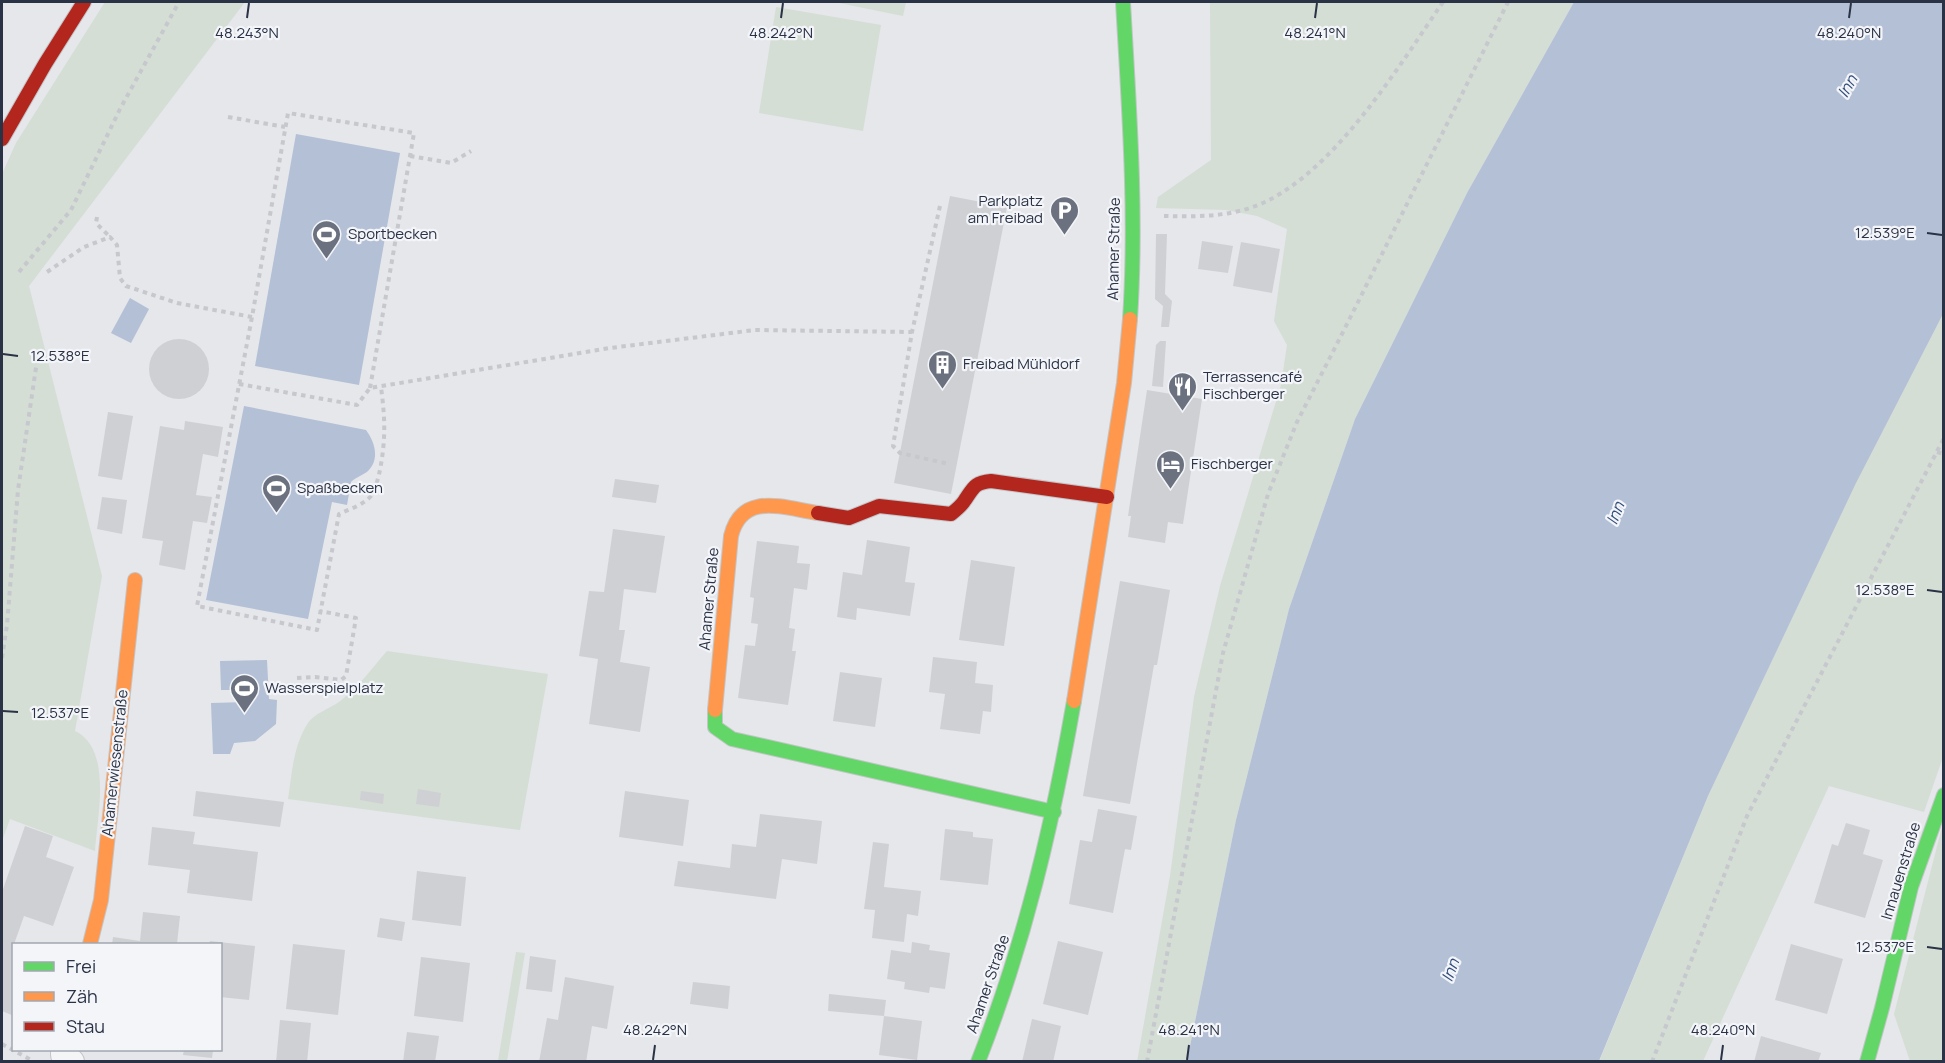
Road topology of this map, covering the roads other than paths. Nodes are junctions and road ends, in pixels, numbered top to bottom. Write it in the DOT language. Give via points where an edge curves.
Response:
graph roads {
  1 [pos="84,2"];
  2 [pos="1123,2"];
  3 [pos="2,139"];
  4 [pos="1107,496"];
  5 [pos="135,580"];
  6 [pos="1944,795"];
  7 [pos="1054,812"];
  8 [pos="90,943"];
  9 [pos="978,1062"];
  10 [pos="1866,1062"];
  1 -- 3 [label="street"];
  2 -- 4 [label="street, Ahamer Straße" via="1132,214 1128,354"];
  4 -- 7 [label="street, Ahamer Straße"];
  4 -- 7 [label="street, Ahamer Straße" via="991,481 975,486 951,514 879,506 849,518 761,505 741,513 733,523 715,727 732,740"];
  5 -- 8 [label="street, Ahamerwiesenstraße" via="101,900"];
  6 -- 10 [label="street, Innauenstraße" via="1916,872"];
  7 -- 9 [label="street, Ahamer Straße" via="1013,969"];
}
